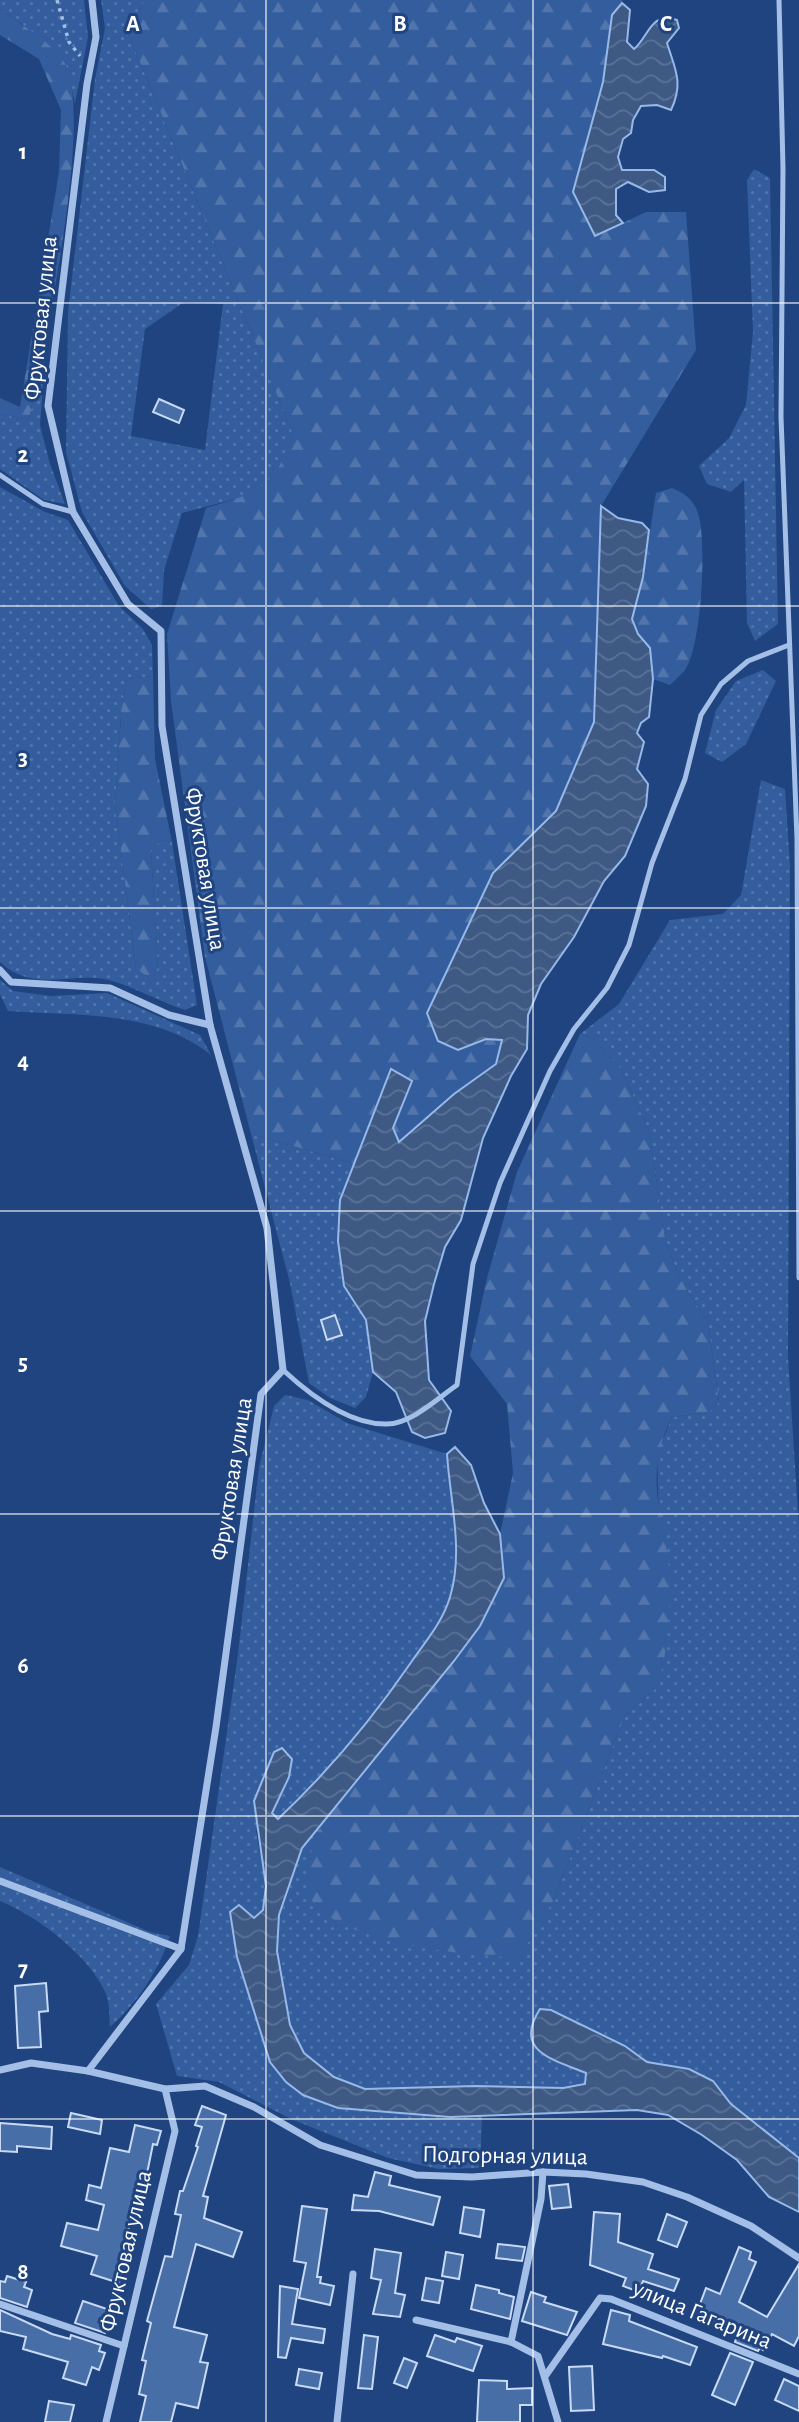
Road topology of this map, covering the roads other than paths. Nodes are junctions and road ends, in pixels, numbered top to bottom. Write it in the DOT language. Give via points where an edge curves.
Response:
graph roads {
  1 [pos="92,0"];
  2 [pos="779,0"];
  3 [pos="0,475"];
  4 [pos="74,512"];
  5 [pos="789,645"];
  6 [pos="0,970"];
  7 [pos="210,1025"];
  8 [pos="799,1278"];
  9 [pos="283,1370"];
  10 [pos="0,1881"];
  11 [pos="181,1949"];
  12 [pos="0,2070"];
  13 [pos="88,2071"];
  14 [pos="164,2090"];
  15 [pos="543,2172"];
  16 [pos="799,2258"];
  17 [pos="353,2274"];
  18 [pos="0,2304"];
  19 [pos="416,2320"];
  20 [pos="512,2342"];
  21 [pos="124,2346"];
  22 [pos="799,2374"];
  23 [pos="545,2375"];
  24 [pos="106,2422"];
  25 [pos="337,2422"];
  26 [pos="558,2422"];
  1 -- 4 [label="street, Фруктовая улица" via="96,37 48,406"];
  2 -- 5 [label="lane" via="781,416"];
  3 -- 4 [label="lane" via="43,504"];
  4 -- 7 [label="street, Фруктовая улица" via="128,604 161,631 162,726"];
  5 -- 8 [label="lane" via="797,839"];
  5 -- 9 [label="lane" via="748,661 721,684 701,715 685,779 652,863 629,945 607,988 575,1028 550,1071 500,1183 474,1264 457,1385 406,1419 387,1425 355,1418 304,1390"];
  6 -- 7 [label="street" via="11,982 110,988 169,1015"];
  7 -- 9 [label="street, Фруктовая улица" via="267,1228"];
  9 -- 11 [label="street, Фруктовая улица" via="261,1394"];
  10 -- 11 [label="street"];
  11 -- 13 [label="street, Фруктовая улица"];
  12 -- 13 [label="street, Подгорная улица" via="31,2063"];
  13 -- 14 [label="street, Подгорная улица"];
  14 -- 15 [label="street, Подгорная улица" via="205,2086 254,2107 320,2145 416,2175"];
  14 -- 21 [label="street, Фруктовая улица" via="174,2132"];
  15 -- 16 [label="street, Подгорная улица" via="643,2182 751,2227"];
  15 -- 20 [label="street"];
  17 -- 25 [label="street"];
  18 -- 21 [label="street"];
  19 -- 20 [label="street"];
  20 -- 23 [label="street" via="538,2356"];
  21 -- 24 [label="street, Фруктовая улица"];
  22 -- 23 [label="street, улица Гагарина" via="600,2298"];
  23 -- 26 [label="street"];
}
